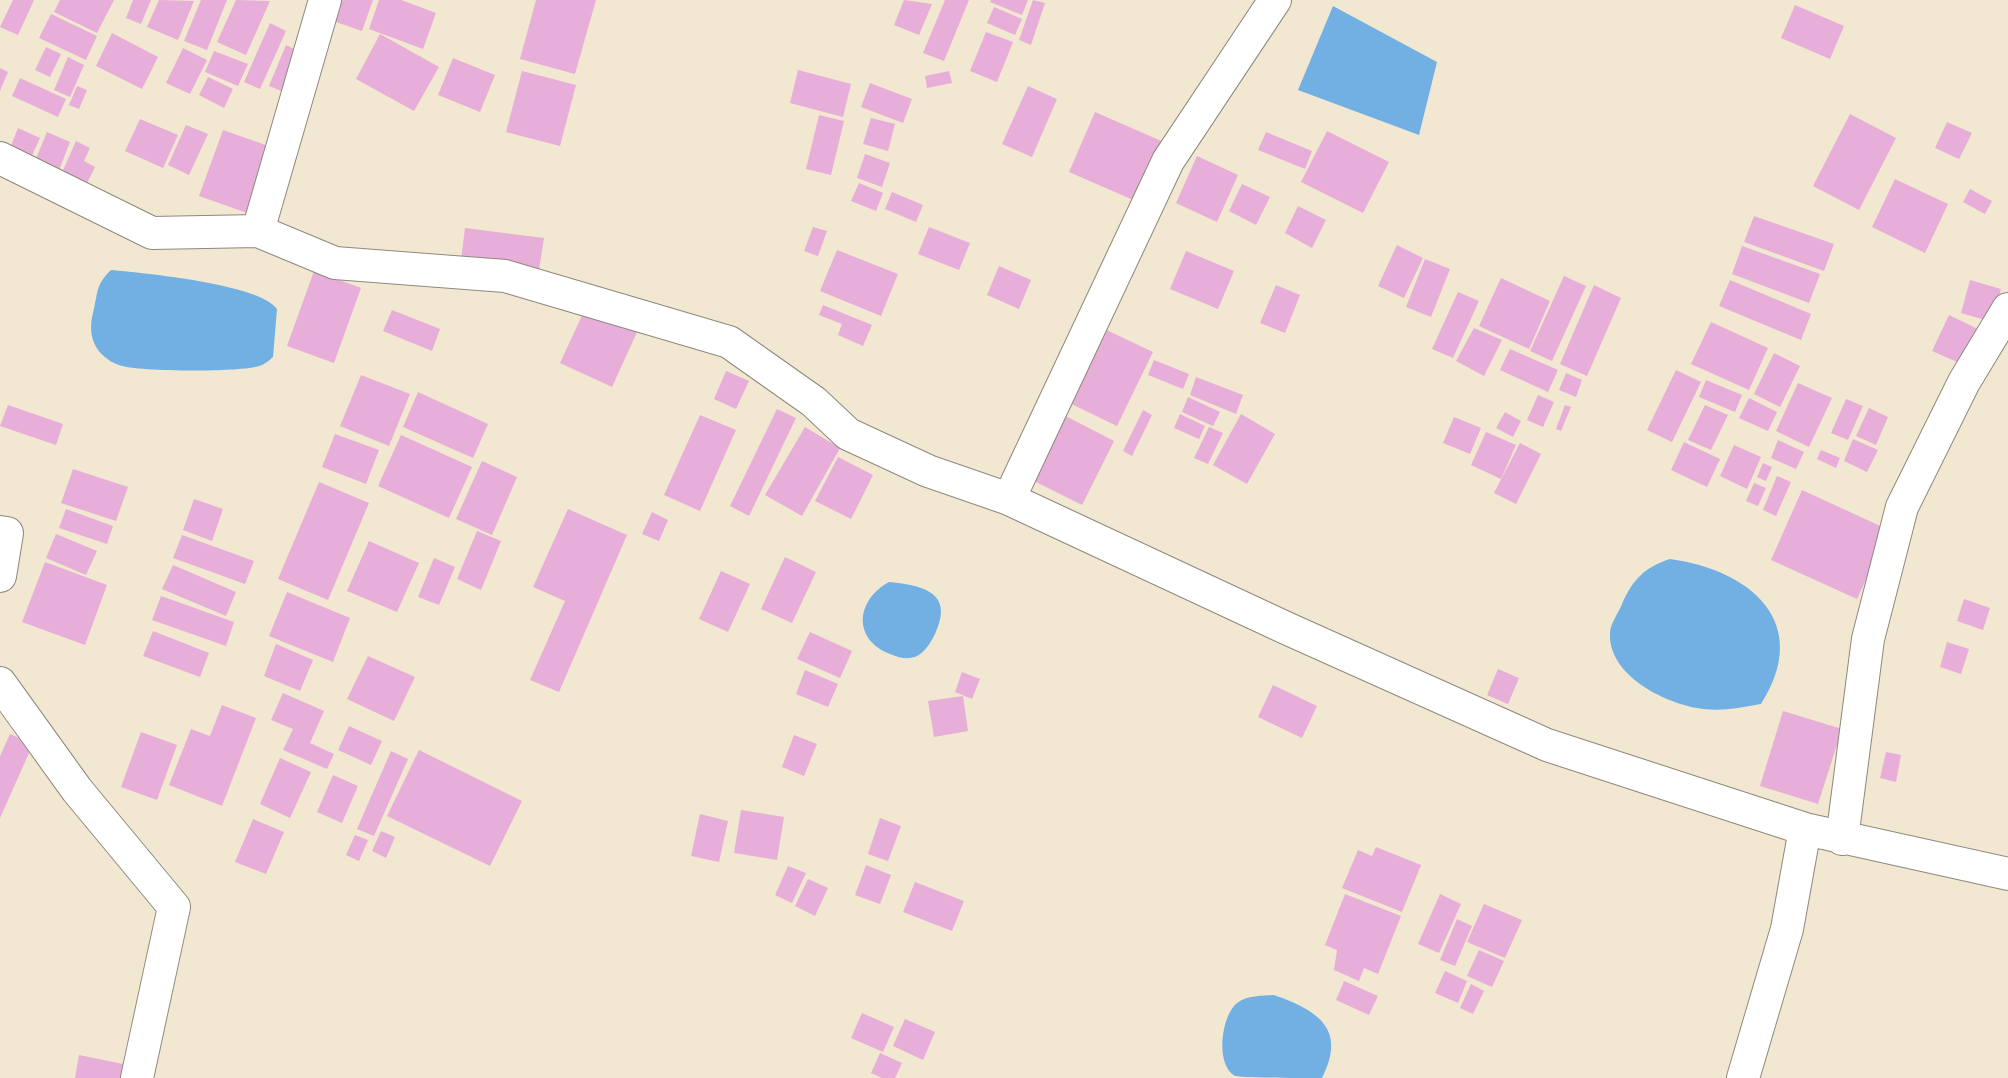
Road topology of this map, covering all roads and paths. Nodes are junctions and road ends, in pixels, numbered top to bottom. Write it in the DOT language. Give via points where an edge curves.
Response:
graph roads {
  1 [pos="325,0"];
  2 [pos="1275,0"];
  3 [pos="0,158"];
  4 [pos="258,231"];
  5 [pos="2008,309"];
  6 [pos="1009,499"];
  7 [pos="0,532"];
  8 [pos="0,576"];
  9 [pos="0,683"];
  10 [pos="1805,829"];
  11 [pos="1842,839"];
  12 [pos="2008,874"];
  13 [pos="138,1078"];
  14 [pos="1744,1078"];
  1 -- 4 [label="street"];
  2 -- 6 [label="street" via="1168,161"];
  3 -- 4 [label="street" via="152,233"];
  4 -- 6 [label="street" via="335,263 505,276 729,342 814,402 848,433 928,471"];
  5 -- 11 [label="street" via="1964,382 1902,507 1868,639"];
  6 -- 10 [label="street" via="1547,745"];
  7 -- 8 [label="street" via="7,533"];
  9 -- 13 [label="street" via="77,790 174,907"];
  10 -- 11 [label="street"];
  10 -- 14 [label="street" via="1787,929"];
  11 -- 12 [label="street"];
}
